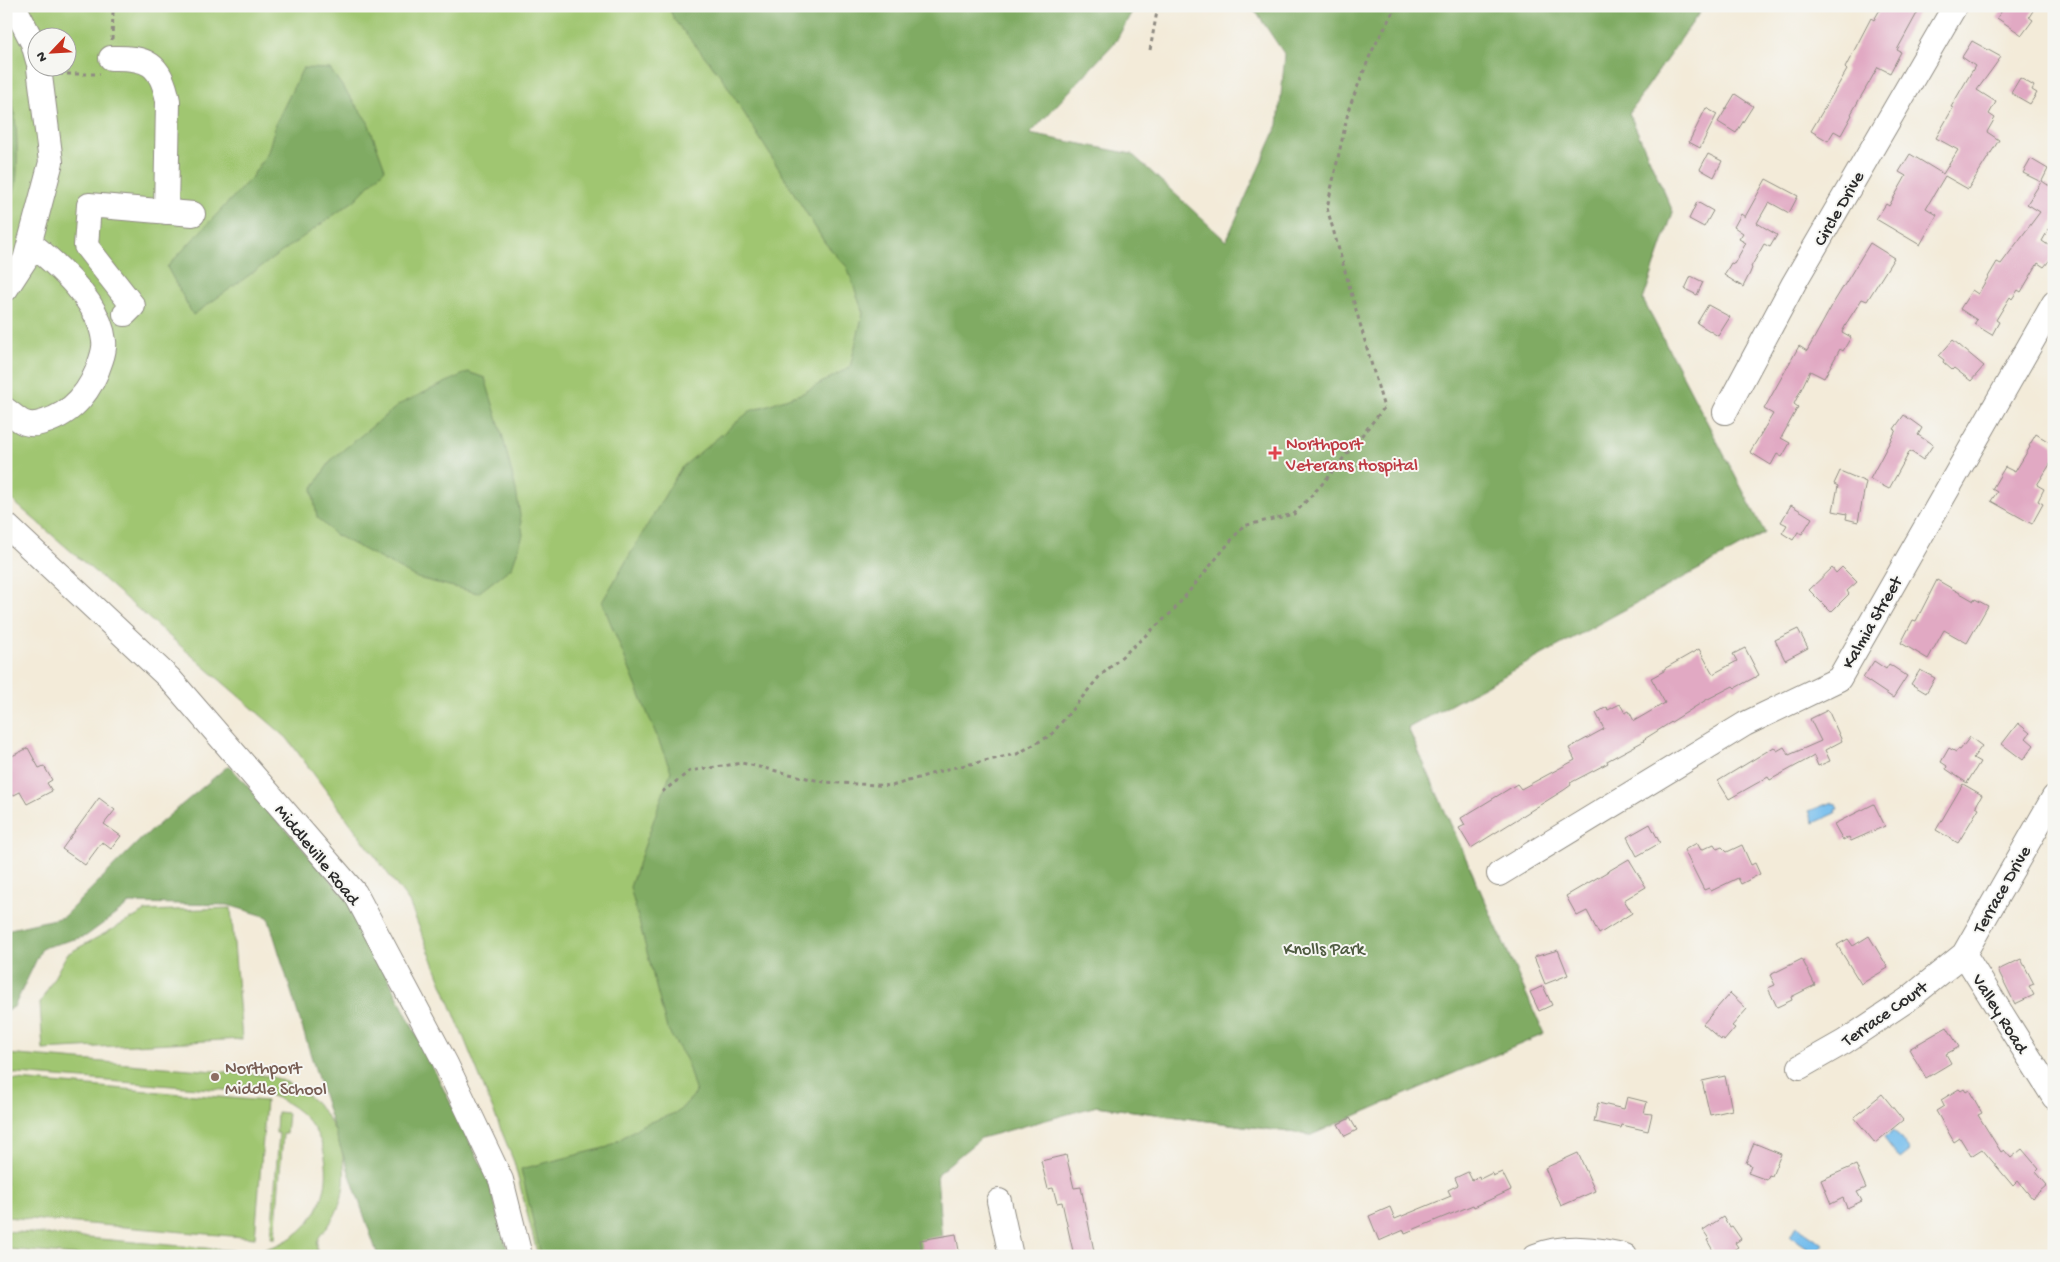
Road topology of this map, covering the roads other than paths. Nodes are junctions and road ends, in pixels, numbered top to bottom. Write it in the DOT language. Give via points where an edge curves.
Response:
graph roads {
  1 [pos="14,6"];
  2 [pos="1955,6"];
  3 [pos="28,33"];
  4 [pos="111,58"];
  5 [pos="40,78"];
  6 [pos="166,212"];
  7 [pos="193,214"];
  8 [pos="30,243"];
  9 [pos="6,289"];
  10 [pos="2054,303"];
  11 [pos="102,334"];
  12 [pos="6,410"];
  13 [pos="1725,412"];
  14 [pos="6,525"];
  15 [pos="2054,797"];
  16 [pos="1499,874"];
  17 [pos="1964,954"];
  18 [pos="1800,1067"];
  19 [pos="2054,1097"];
  20 [pos="999,1201"];
  21 [pos="520,1256"];
  22 [pos="1010,1256"];
  23 [pos="1535,1256"];
  24 [pos="1625,1256"];
  1 -- 3 [label="street"];
  2 -- 13 [label="street, Circle Drive" via="1794,283"];
  4 -- 6 [label="street" via="131,58 152,64 165,86 168,101"];
  5 -- 8 [label="street" via="51,162"];
  6 -- 7 [label="street"];
  6 -- 11 [label="street" via="89,205 86,246 133,306 125,314 127,322"];
  8 -- 9 [label="street" via="25,260"];
  8 -- 11 [label="street" via="58,265 84,298"];
  10 -- 16 [label="street, Kalmia Street" via="1839,679 1745,724"];
  11 -- 12 [label="street" via="100,363 77,403 62,414 32,424 24,423"];
  14 -- 21 [label="street, Middleville Road" via="170,679 355,893 446,1064 501,1180"];
  15 -- 17 [label="street, Terrace Drive"];
  17 -- 18 [label="street, Terrace Court" via="1907,1000"];
  17 -- 19 [label="street, Valley Road"];
  20 -- 22 [label="street"];
  23 -- 24 [label="street" via="1572,1249 1604,1250"];
}
